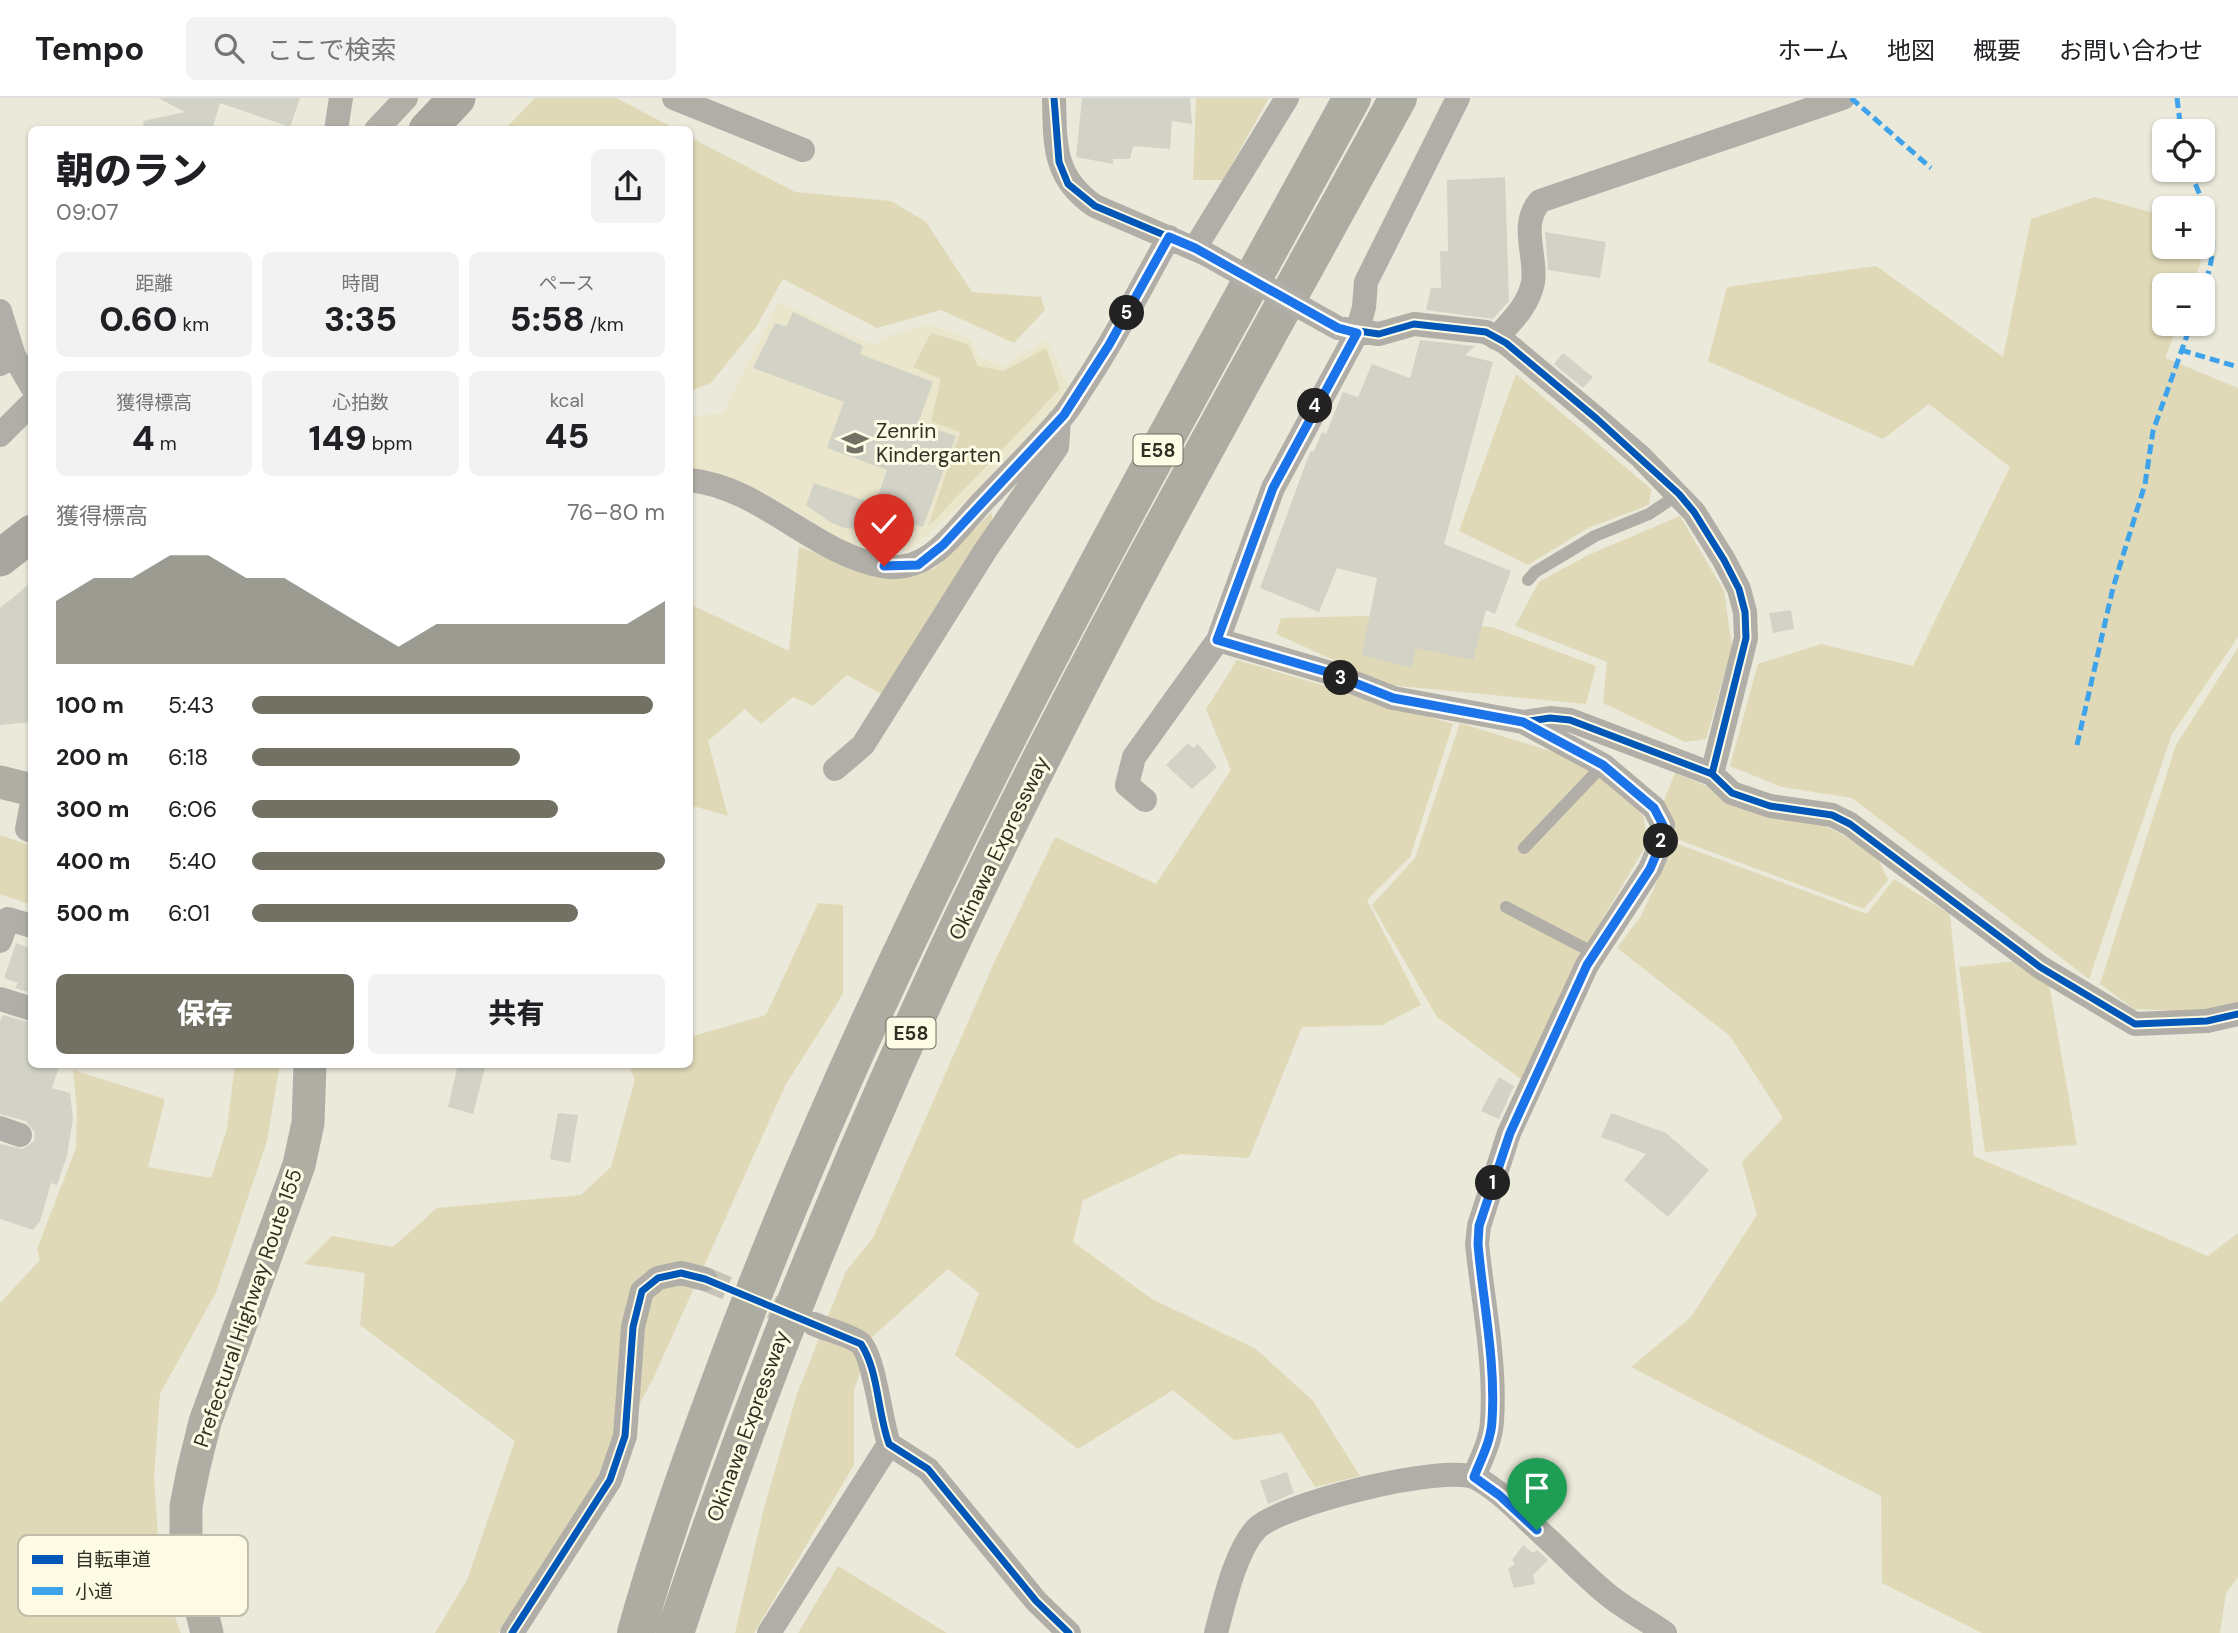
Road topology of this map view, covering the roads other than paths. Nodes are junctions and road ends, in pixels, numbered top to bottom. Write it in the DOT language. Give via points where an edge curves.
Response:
graph roads {
  1 [pos="341,98"];
  2 [pos="406,98"];
  3 [pos="457,98"];
  4 [pos="674,98"];
  5 [pos="1054,98"];
  6 [pos="1287,98"];
  7 [pos="1352,98"];
  8 [pos="1398,98"];
  9 [pos="1458,98"];
  10 [pos="1843,98"];
  11 [pos="337,126"];
  12 [pos="380,126"];
  13 [pos="431,126"];
  14 [pos="803,150"];
  15 [pos="1169,237"];
  16 [pos="1200,251"];
  17 [pos="0,311"];
  18 [pos="1348,330"];
  19 [pos="1496,338"];
  20 [pos="7,360"];
  21 [pos="28,383"];
  22 [pos="28,407"];
  23 [pos="1059,420"];
  24 [pos="0,435"];
  25 [pos="693,480"];
  26 [pos="1679,494"];
  27 [pos="28,536"];
  28 [pos="0,558"];
  29 [pos="1528,580"];
  30 [pos="1217,640"];
  31 [pos="1523,722"];
  32 [pos="1603,765"];
  33 [pos="835,769"];
  34 [pos="1713,774"];
  35 [pos="0,782"];
  36 [pos="28,789"];
  37 [pos="1145,800"];
  38 [pos="1524,848"];
  39 [pos="1506,907"];
  40 [pos="28,925"];
  41 [pos="0,941"];
  42 [pos="1594,953"];
  43 [pos="0,999"];
  44 [pos="28,1008"];
  45 [pos="2238,1014"];
  46 [pos="310,1068"];
  47 [pos="705,1279"];
  48 [pos="814,1324"];
  49 [pos="706,1419"];
  50 [pos="889,1444"];
  51 [pos="736,1459"];
  52 [pos="1474,1477"];
  53 [pos="186,1535"];
  54 [pos="203,1616"];
  55 [pos="207,1633"];
  56 [pos="512,1633"];
  57 [pos="608,1633"];
  58 [pos="636,1633"];
  59 [pos="675,1633"];
  60 [pos="702,1633"];
  61 [pos="769,1633"];
  62 [pos="1069,1633"];
  63 [pos="1216,1633"];
  64 [pos="1665,1633"];
  1 -- 11 [label="street"];
  2 -- 12 [label="street"];
  3 -- 13 [label="main road"];
  4 -- 14 [label="street"];
  5 -- 15 [label="street" via="1059,162 1069,184 1095,206"];
  6 -- 16 [label="street"];
  7 -- 49 [label="highway, Okinawa Expressway / E58" via="1114,530 970,806 778,1229"];
  8 -- 51 [label="highway, Okinawa Expressway / E58" via="1141,569 964,916 805,1274"];
  9 -- 18 [label="street" via="1366,282 1364,307"];
  10 -- 19 [label="street" via="1541,201 1535,206 1529,232 1533,282 1525,304"];
  15 -- 16 [label="street"];
  15 -- 23 [label="street" via="1109,345"];
  16 -- 18 [label="street, bridge"];
  17 -- 20 [label="street"];
  18 -- 19 [label="street" via="1379,334 1414,324 1463,328"];
  18 -- 30 [label="street" via="1273,488"];
  19 -- 26 [label="street" via="1597,419"];
  20 -- 21 [label="street"];
  22 -- 24 [label="street"];
  23 -- 25 [label="street" via="943,545 918,565 884,566 861,559 821,542 743,494"];
  23 -- 33 [label="street" via="1057,447 985,551 863,745"];
  26 -- 29 [label="lane" via="1649,514 1595,536"];
  26 -- 34 [label="street" via="1724,560 1745,612 1746,638"];
  27 -- 28 [label="main road"];
  30 -- 31 [label="street" via="1327,672 1393,698"];
  30 -- 37 [label="street" via="1134,757 1127,785"];
  31 -- 32 [label="street"];
  31 -- 34 [label="street" via="1570,720"];
  32 -- 38 [label="lane"];
  32 -- 42 [label="street" via="1654,808 1663,825 1650,869"];
  34 -- 45 [label="street" via="1732,793 1770,806 1832,815 1850,824 2040,967 2136,1024 2207,1021"];
  35 -- 36 [label="main road"];
  39 -- 42 [label="lane"];
  40 -- 41 [label="street" via="8,919"];
  42 -- 52 [label="street" via="1510,1133 1479,1226 1492,1422"];
  43 -- 44 [label="street"];
  46 -- 53 [label="main road, Prefectural Highway Route 155" via="308,1123 299,1165 205,1422 188,1494"];
  47 -- 56 [label="street" via="681,1273 658,1278 642,1291 633,1327 625,1436 610,1480"];
  48 -- 50 [label="street" via="860,1344 870,1358"];
  49 -- 57 [label="highway" via="620,1595"];
  49 -- 58 [label="highway, Okinawa Expressway / E58"];
  50 -- 61 [label="street"];
  50 -- 62 [label="street" via="928,1469"];
  51 -- 59 [label="highway, Okinawa Expressway / E58"];
  51 -- 60 [label="highway"];
  52 -- 63 [label="street" via="1406,1480 1295,1508 1270,1519 1243,1550"];
  52 -- 64 [label="street" via="1611,1598"];
  54 -- 55 [label="main road, Prefectural Highway Route 155"];
}
